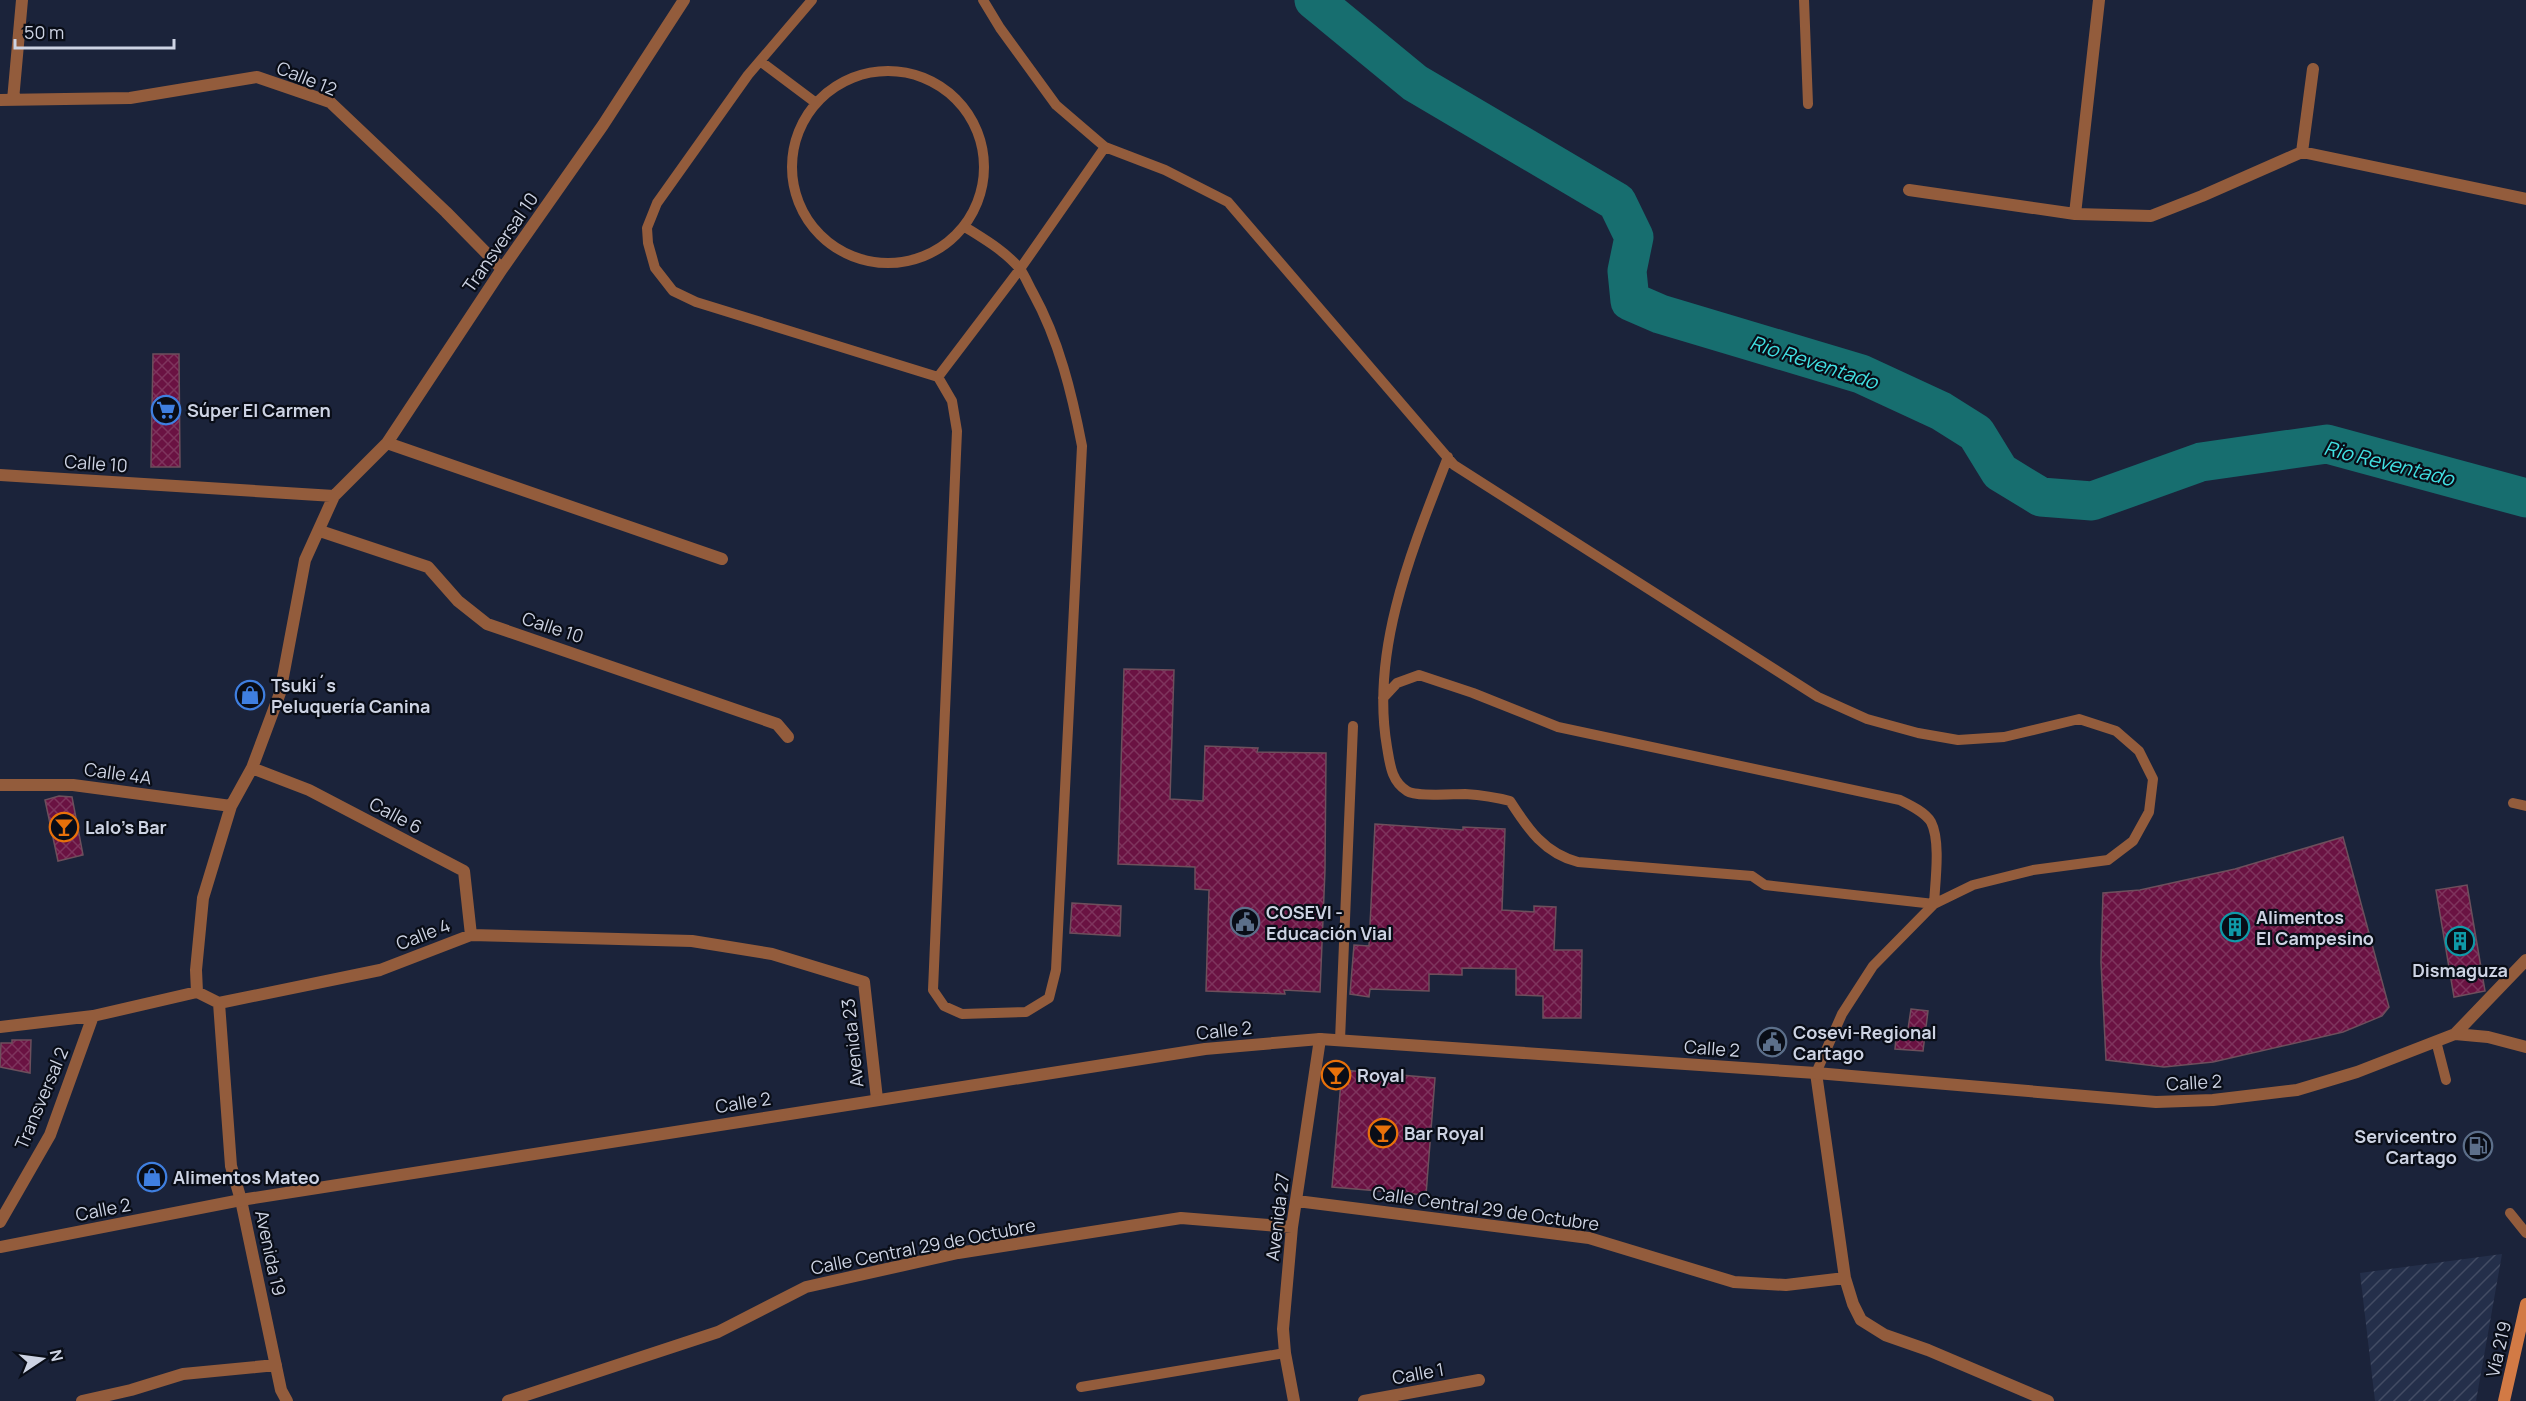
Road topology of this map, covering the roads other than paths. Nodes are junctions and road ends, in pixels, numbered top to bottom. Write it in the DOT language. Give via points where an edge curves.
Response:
graph roads {
  1 [pos="22,0"];
  2 [pos="684,0"];
  3 [pos="812,0"];
  4 [pos="983,0"];
  5 [pos="1804,0"];
  6 [pos="2099,0"];
  7 [pos="760,61"];
  8 [pos="2313,69"];
  9 [pos="6,100"];
  10 [pos="816,103"];
  11 [pos="1808,104"];
  12 [pos="1105,147"];
  13 [pos="2302,152"];
  14 [pos="1909,190"];
  15 [pos="2526,199"];
  16 [pos="2075,214"];
  17 [pos="965,227"];
  18 [pos="502,269"];
  19 [pos="1020,269"];
  20 [pos="938,377"];
  21 [pos="387,443"];
  22 [pos="1448,457"];
  23 [pos="0,475"];
  24 [pos="334,496"];
  25 [pos="320,531"];
  26 [pos="722,559"];
  27 [pos="1382,699"];
  28 [pos="1353,726"];
  29 [pos="788,737"];
  30 [pos="252,768"];
  31 [pos="0,785"];
  32 [pos="2513,803"];
  33 [pos="231,806"];
  34 [pos="2526,806"];
  35 [pos="1934,904"];
  36 [pos="471,935"];
  37 [pos="2526,960"];
  38 [pos="864,982"];
  39 [pos="197,992"];
  40 [pos="219,1004"];
  41 [pos="93,1016"];
  42 [pos="0,1027"];
  43 [pos="2455,1034"];
  44 [pos="1320,1039"];
  45 [pos="1340,1040"];
  46 [pos="2436,1041"];
  47 [pos="2526,1047"];
  48 [pos="1816,1073"];
  49 [pos="2446,1080"];
  50 [pos="877,1099"];
  51 [pos="241,1200"];
  52 [pos="1297,1201"];
  53 [pos="2510,1214"];
  54 [pos="0,1222"];
  55 [pos="1292,1227"];
  56 [pos="2526,1233"];
  57 [pos="0,1247"];
  58 [pos="1845,1278"];
  59 [pos="2526,1304"];
  60 [pos="2522,1339"];
  61 [pos="1285,1353"];
  62 [pos="276,1365"];
  63 [pos="1479,1380"];
  64 [pos="1081,1387"];
  65 [pos="82,1401"];
  66 [pos="287,1401"];
  67 [pos="508,1401"];
  68 [pos="1294,1401"];
  69 [pos="1364,1401"];
  70 [pos="2048,1401"];
  71 [pos="2504,1401"];
  1 -- 9 [label="street"];
  2 -- 18 [label="street, Transversal 10"];
  3 -- 7 [label="lane"];
  4 -- 12 [label="lane" via="1056,105"];
  5 -- 11 [label="lane"];
  6 -- 16 [label="street"];
  7 -- 10 [label="lane"];
  7 -- 20 [label="lane" via="657,203 647,228 655,268 673,291 696,302"];
  8 -- 13 [label="street"];
  9 -- 18 [label="street, Calle 12" via="130,98 257,77 267,80 330,102"];
  10 -- 17 [label="lane" via="838,83 866,72 895,69 924,76 950,92 970,114 982,141 985,172 979,201"];
  10 -- 17 [label="lane" via="799,129 792,159 794,190 806,218 827,242 854,257 884,264 914,261 942,248"];
  12 -- 19 [label="lane"];
  12 -- 22 [label="lane" via="1165,170 1228,201"];
  13 -- 15 [label="street"];
  13 -- 16 [label="street" via="2151,216"];
  14 -- 16 [label="street"];
  17 -- 19 [label="lane"];
  18 -- 21 [label="street, Transversal 10"];
  19 -- 20 [label="lane"];
  19 -- 20 [label="lane" via="1052,335 1076,412 1082,447 1056,970 1048,998 1026,1012 962,1014 944,1006 933,990 957,431 952,401"];
  21 -- 24 [label="street, Transversal 10"];
  21 -- 26 [label="street"];
  22 -- 27 [label="lane" via="1415,539 1394,610"];
  22 -- 35 [label="lane" via="1454,465 1807,690 1867,719 1958,740 2004,736 2079,719 2116,731 2139,751 2153,779 2149,812 2133,841 2108,860 2033,870 1973,885"];
  23 -- 24 [label="street, Calle 10"];
  24 -- 25 [label="street"];
  25 -- 29 [label="street, Calle 10" via="428,567 487,624 777,724"];
  25 -- 30 [label="street" via="305,560 280,693"];
  27 -- 35 [label="lane" via="1392,775 1407,791 1416,796 1468,794 1510,801 1536,839 1562,857 1578,862 1752,876 1765,885"];
  27 -- 35 [label="lane" via="1397,683 1419,675 1558,727 1900,800 1931,822 1936,854"];
  28 -- 45 [label="lane"];
  30 -- 33 [label="street"];
  30 -- 36 [label="street, Calle 6" via="309,790 464,871"];
  31 -- 33 [label="street, Calle 4A" via="73,784"];
  32 -- 34 [label="lane"];
  33 -- 39 [label="street" via="203,898"];
  35 -- 48 [label="lane" via="1873,966 1842,1014"];
  36 -- 38 [label="street, Calle 4" via="692,941 772,954"];
  36 -- 40 [label="street, Calle 4" via="380,970"];
  37 -- 43 [label="street, Calle 2"];
  38 -- 50 [label="street, Avenida 23"];
  39 -- 40 [label="street"];
  39 -- 41 [label="street"];
  40 -- 51 [label="street, Avenida 19" via="231,1166"];
  41 -- 42 [label="street"];
  41 -- 54 [label="street, Transversal 2" via="50,1135"];
  43 -- 46 [label="street, Calle 2"];
  43 -- 47 [label="street, Calle 2"];
  44 -- 45 [label="street, Calle 2"];
  44 -- 50 [label="street, Calle 2" via="1204,1049"];
  44 -- 52 [label="street, Avenida 27"];
  45 -- 48 [label="street, Calle 2"];
  46 -- 48 [label="street, Calle 2" via="2297,1090 2213,1100 2156,1102"];
  46 -- 49 [label="lane"];
  48 -- 58 [label="street"];
  50 -- 51 [label="street, Calle 2"];
  51 -- 57 [label="street, Calle 2"];
  51 -- 62 [label="street, Avenida 19"];
  52 -- 55 [label="street, Avenida 27"];
  52 -- 58 [label="street, Calle Central 29 de Octubre" via="1589,1238 1734,1282 1786,1285"];
  53 -- 56 [label="lane"];
  55 -- 61 [label="street, Avenida 27"];
  55 -- 67 [label="street, Calle Central 29 de Octubre" via="1181,1218 958,1253 806,1287 718,1332"];
  58 -- 70 [label="street" via="1861,1320 1885,1335"];
  59 -- 60 [label="main road, Vía 219"];
  60 -- 71 [label="main road, Vía 219"];
  61 -- 64 [label="lane"];
  61 -- 68 [label="street, Avenida 27"];
  62 -- 65 [label="street" via="183,1374"];
  62 -- 66 [label="street, Avenida 19"];
  63 -- 69 [label="street, Calle 1"];
}
